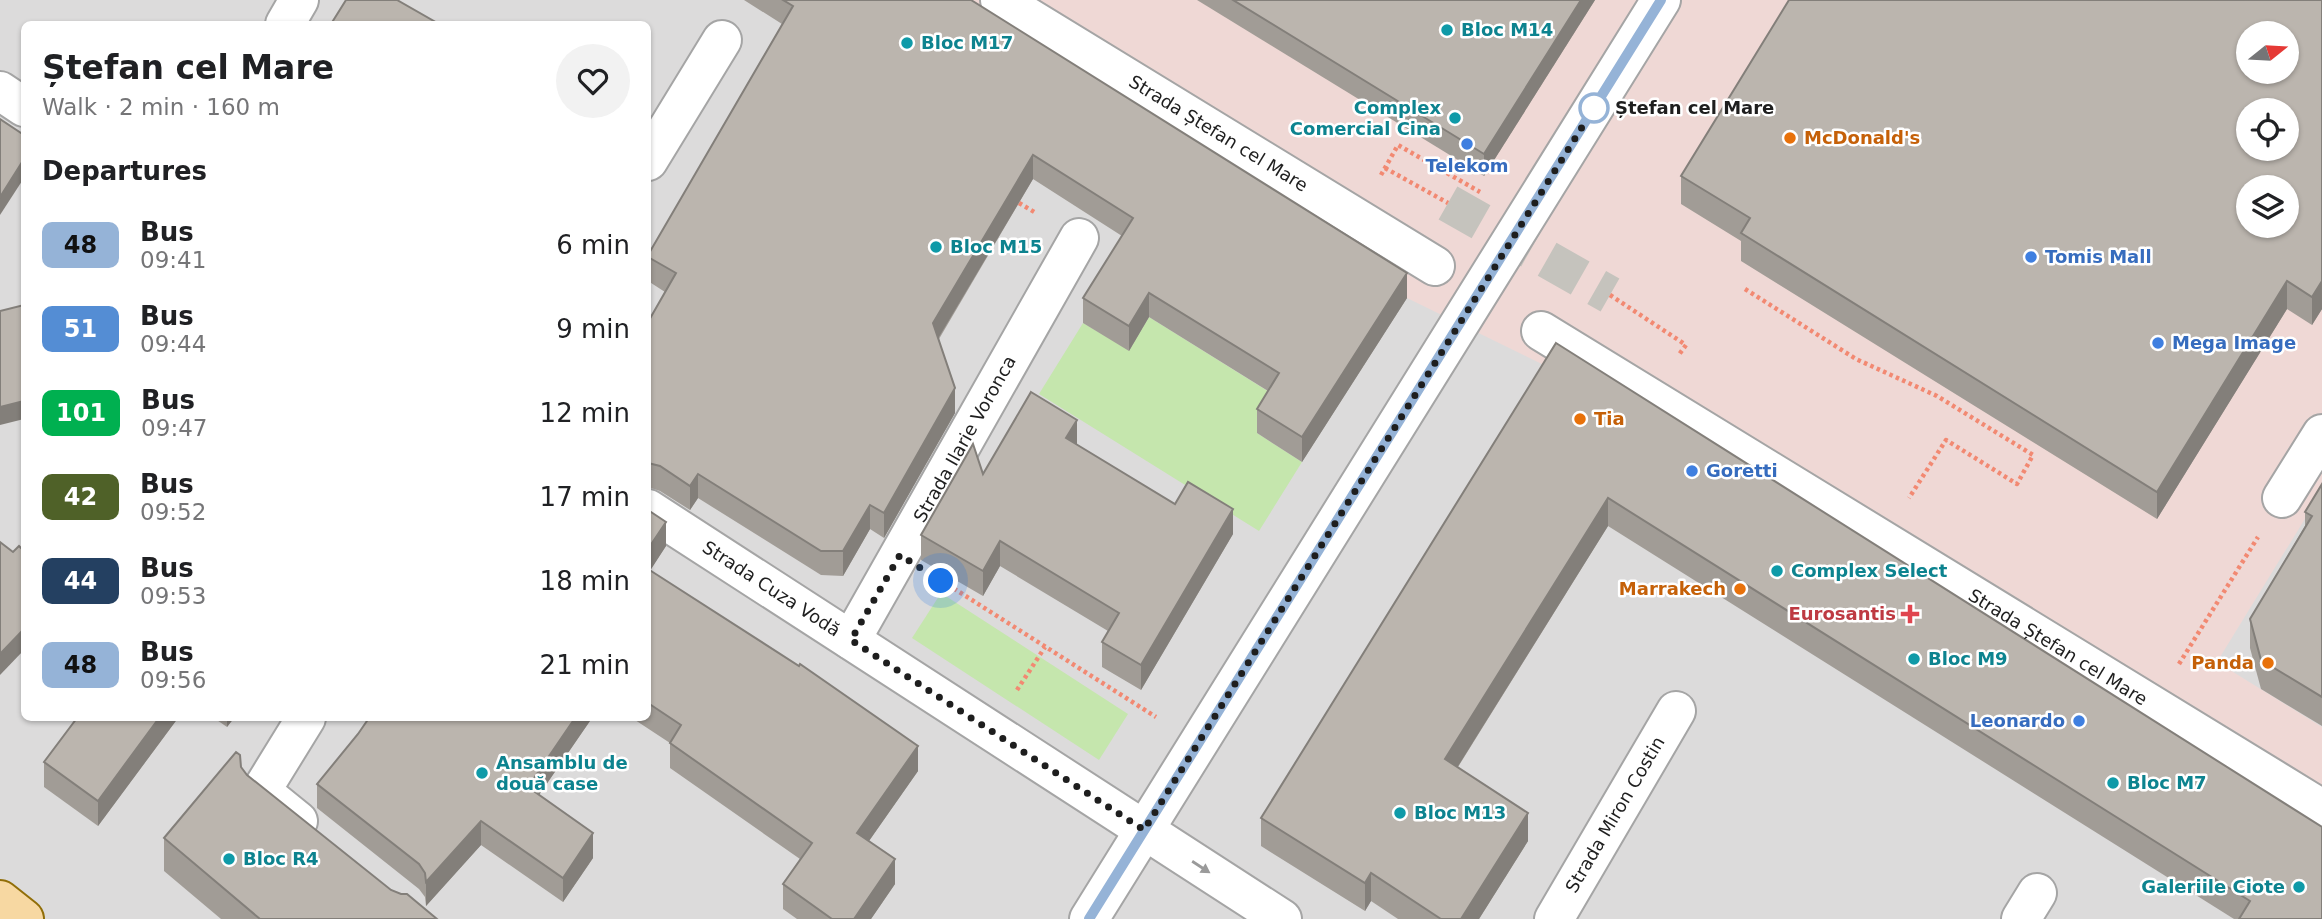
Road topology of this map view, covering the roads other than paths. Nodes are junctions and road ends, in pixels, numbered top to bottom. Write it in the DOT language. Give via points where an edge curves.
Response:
graph roads {
  1 [pos="299,0"];
  2 [pos="1000,0"];
  3 [pos="1661,0"];
  4 [pos="287,21"];
  5 [pos="722,40"];
  6 [pos="0,91"];
  7 [pos="21,105"];
  8 [pos="651,156"];
  9 [pos="1079,239"];
  10 [pos="1435,266"];
  11 [pos="1541,331"];
  12 [pos="2322,434"];
  13 [pos="2283,498"];
  14 [pos="651,511"];
  15 [pos="851,640"];
  16 [pos="1676,711"];
  17 [pos="304,721"];
  18 [pos="2322,809"];
  19 [pos="1144,830"];
  20 [pos="323,840"];
  21 [pos="0,900"];
  22 [pos="24,919"];
  23 [pos="1089,919"];
  24 [pos="1282,919"];
  25 [pos="1554,919"];
  1 -- 4 [label="street"];
  2 -- 10 [label="street, Strada Ștefan cel Mare"];
  3 -- 19 [label="street"];
  5 -- 8 [label="street"];
  6 -- 7 [label="street"];
  9 -- 15 [label="street, Strada Ilarie Voronca"];
  11 -- 18 [label="street, Strada Ștefan cel Mare"];
  12 -- 13 [label="street"];
  14 -- 15 [label="street, Strada Cuza Vodă"];
  15 -- 19 [label="street, Strada Cuza Vodă"];
  16 -- 25 [label="street, Strada Miron Costin"];
  17 -- 20 [label="street" via="261,791"];
  19 -- 23 [label="street"];
  19 -- 24 [label="street, Strada Cuza Vodă, one-way"];
  21 -- 22 [label="main road"];
}
